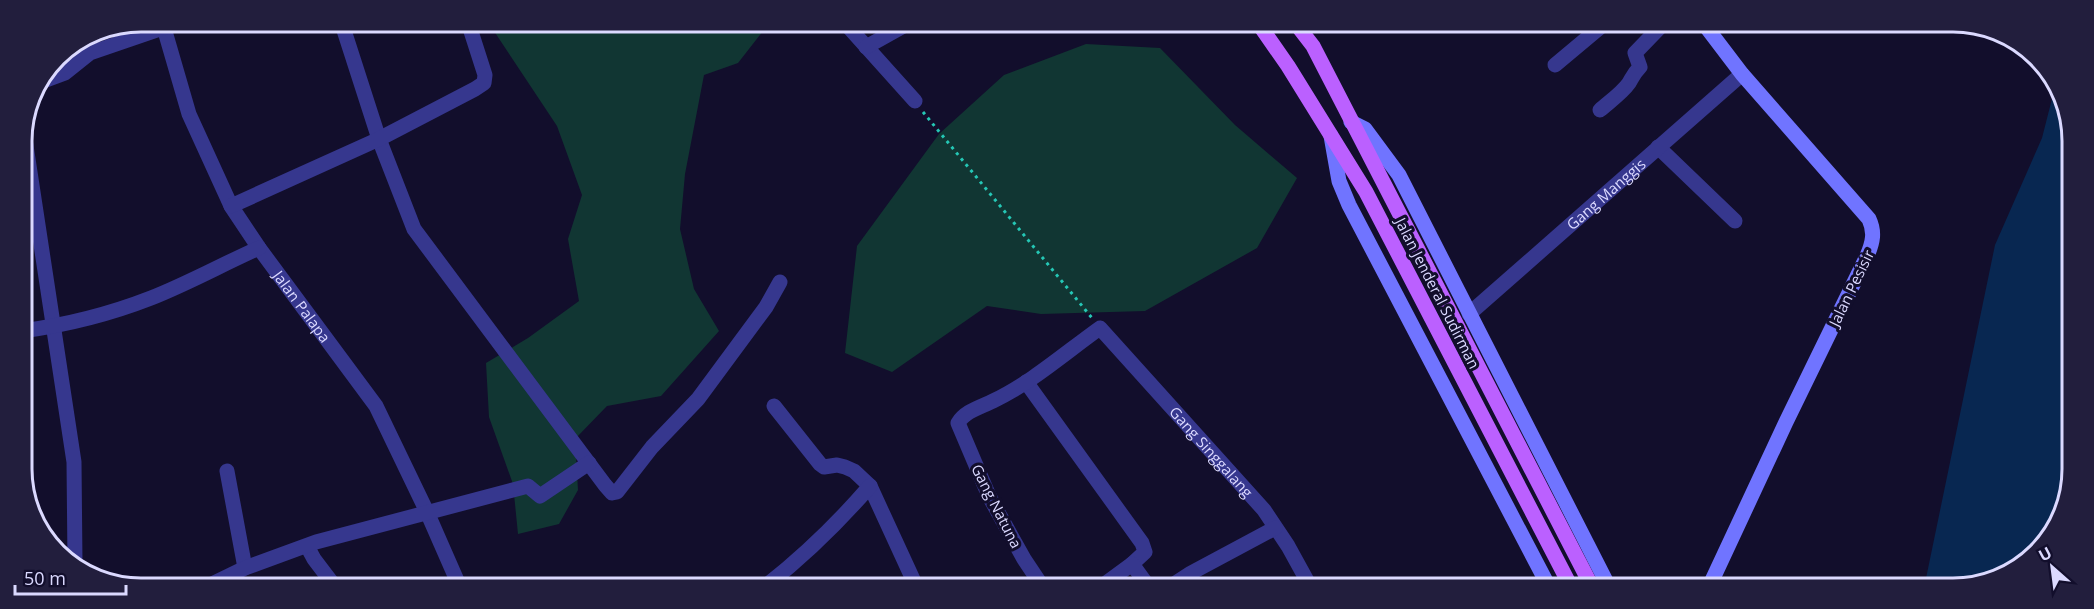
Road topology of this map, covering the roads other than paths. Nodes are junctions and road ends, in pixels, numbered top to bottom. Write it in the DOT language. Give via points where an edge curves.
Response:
graph roads {
  1 [pos="145,32"];
  2 [pos="165,32"];
  3 [pos="345,32"];
  4 [pos="471,32"];
  5 [pos="853,32"];
  6 [pos="893,32"];
  7 [pos="1264,32"];
  8 [pos="1302,32"];
  9 [pos="1594,32"];
  10 [pos="1655,32"];
  11 [pos="1710,32"];
  12 [pos="866,47"];
  13 [pos="1555,65"];
  14 [pos="1742,74"];
  15 [pos="51,78"];
  16 [pos="915,101"];
  17 [pos="1600,110"];
  18 [pos="1351,122"];
  19 [pos="1331,136"];
  20 [pos="379,139"];
  21 [pos="1658,147"];
  22 [pos="32,188"];
  23 [pos="231,206"];
  24 [pos="1735,221"];
  25 [pos="259,248"];
  26 [pos="780,282"];
  27 [pos="1469,314"];
  28 [pos="52,327"];
  29 [pos="32,330"];
  30 [pos="1026,382"];
  31 [pos="774,406"];
  32 [pos="589,463"];
  33 [pos="227,471"];
  34 [pos="870,486"];
  35 [pos="427,512"];
  36 [pos="1275,528"];
  37 [pos="307,546"];
  38 [pos="75,555"];
  39 [pos="1132,564"];
  40 [pos="245,568"];
  41 [pos="1191,573"];
  42 [pos="1114,577"];
  43 [pos="1142,577"];
  44 [pos="1184,577"];
  45 [pos="1194,577"];
  46 [pos="1305,577"];
  47 [pos="1544,577"];
  48 [pos="1566,577"];
  49 [pos="1587,577"];
  50 [pos="1604,577"];
  51 [pos="1714,577"];
  52 [pos="224,578"];
  53 [pos="328,578"];
  54 [pos="456,578"];
  55 [pos="777,578"];
  56 [pos="912,578"];
  57 [pos="1036,578"];
  1 -- 15 [label="street" via="90,53 65,73"];
  2 -- 23 [label="street, Jalan Palapa" via="189,114"];
  3 -- 20 [label="street"];
  4 -- 20 [label="street" via="484,83"];
  5 -- 12 [label="street"];
  6 -- 12 [label="street"];
  7 -- 19 [label="main road, Jalan Jenderal Sudirman"];
  8 -- 18 [label="main road, Jalan Jenderal Sudirman"];
  9 -- 13 [label="street"];
  10 -- 17 [label="street" via="1635,53 1640,68"];
  11 -- 14 [label="street, Jalan Pesisir"];
  12 -- 16 [label="street"];
  14 -- 21 [label="street, Gang Manggis"];
  14 -- 51 [label="street, Jalan Pesisir" via="1873,228 1872,243"];
  18 -- 27 [label="street" via="1365,129 1399,175"];
  18 -- 49 [label="main road, Jalan Jenderal Sudirman"];
  19 -- 47 [label="street" via="1339,181 1349,205"];
  19 -- 48 [label="main road, Jalan Jenderal Sudirman" via="1366,192"];
  20 -- 23 [label="street"];
  20 -- 32 [label="street" via="414,229"];
  21 -- 24 [label="street"];
  21 -- 27 [label="street, Gang Manggis"];
  22 -- 28 [label="street"];
  23 -- 25 [label="street, Jalan Palapa"];
  25 -- 28 [label="street" via="152,298"];
  25 -- 35 [label="street, Jalan Palapa" via="376,406"];
  26 -- 32 [label="street" via="698,399 616,492 604,486"];
  27 -- 50 [label="street"];
  28 -- 29 [label="street"];
  28 -- 38 [label="street" via="74,462"];
  30 -- 36 [label="street, Gang Singgalang" via="1100,328 1238,480"];
  30 -- 39 [label="street" via="1142,543 1145,552"];
  30 -- 57 [label="street, Gang Natuna" via="974,409 958,423 989,496"];
  31 -- 34 [label="street" via="822,466 845,467"];
  32 -- 35 [label="street" via="540,496 526,486"];
  33 -- 40 [label="street"];
  34 -- 55 [label="street" via="841,520"];
  34 -- 56 [label="street"];
  35 -- 37 [label="street"];
  35 -- 54 [label="street, Jalan Palapa"];
  36 -- 41 [label="street"];
  36 -- 46 [label="street, Gang Singgalang"];
  37 -- 40 [label="street"];
  37 -- 53 [label="street"];
  39 -- 42 [label="street"];
  39 -- 43 [label="street"];
  40 -- 52 [label="street"];
  41 -- 44 [label="street"];
  41 -- 45 [label="street"];
}
